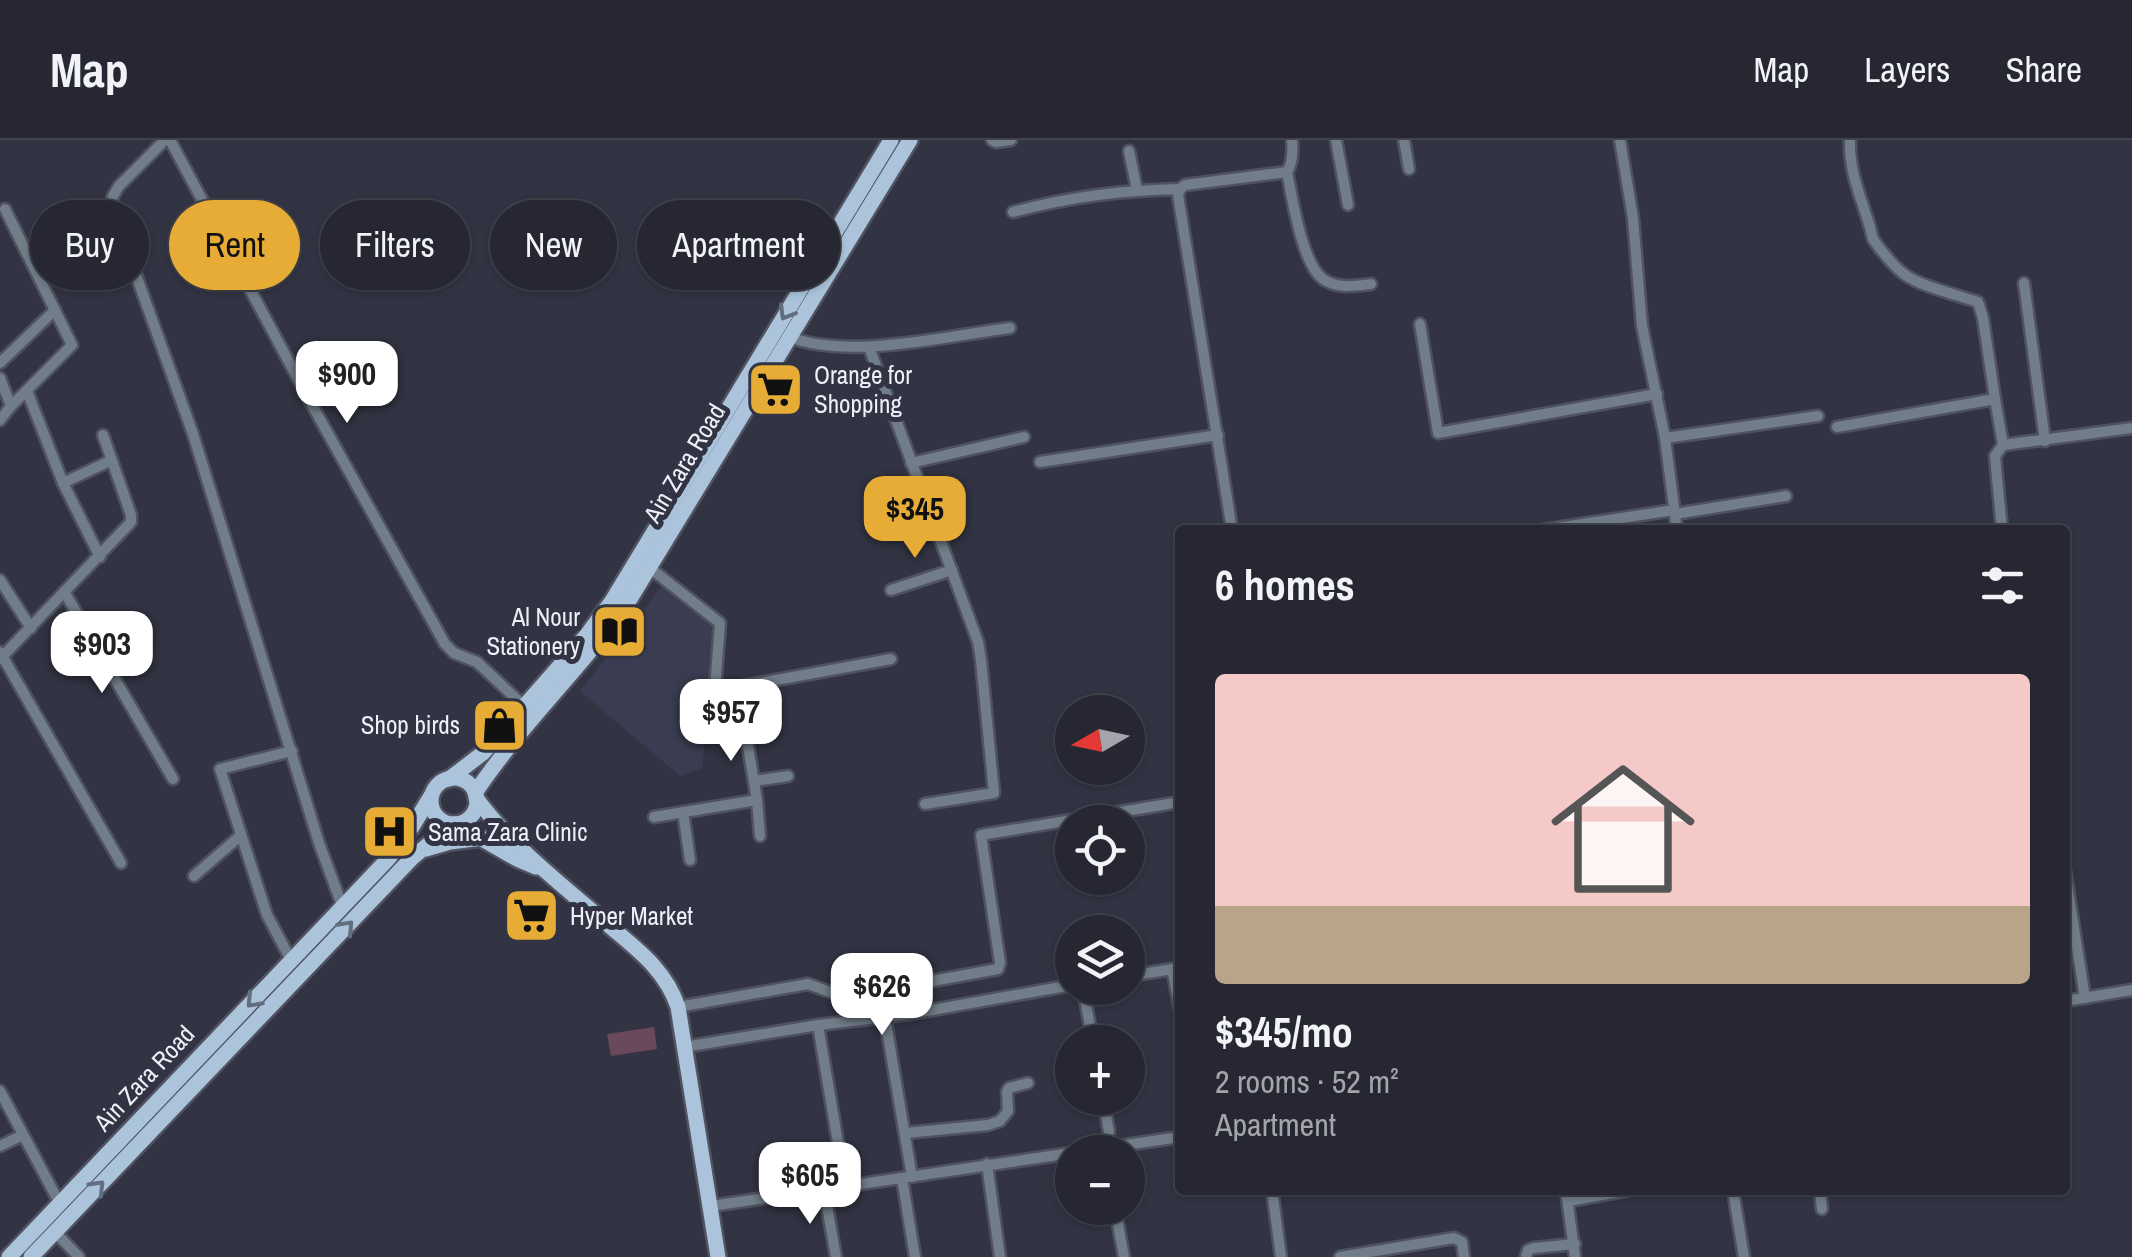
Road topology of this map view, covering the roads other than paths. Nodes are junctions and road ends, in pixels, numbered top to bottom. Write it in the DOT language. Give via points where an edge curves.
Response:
graph roads {
  1 [pos="167,140"];
  2 [pos="891,140"];
  3 [pos="910,140"];
  4 [pos="992,140"];
  5 [pos="1011,140"];
  6 [pos="1292,140"];
  7 [pos="1336,140"];
  8 [pos="1404,140"];
  9 [pos="1620,140"];
  10 [pos="1850,140"];
  11 [pos="1130,152"];
  12 [pos="1409,168"];
  13 [pos="1286,172"];
  14 [pos="1180,189"];
  15 [pos="1138,190"];
  16 [pos="1348,205"];
  17 [pos="5,208"];
  18 [pos="1012,212"];
  19 [pos="2024,283"];
  20 [pos="1371,284"];
  21 [pos="55,310"];
  22 [pos="1420,324"];
  23 [pos="1010,328"];
  24 [pos="789,337"];
  25 [pos="869,347"];
  26 [pos="0,363"];
  27 [pos="0,378"];
  28 [pos="27,390"];
  29 [pos="1656,394"];
  30 [pos="1996,399"];
  31 [pos="11,406"];
  32 [pos="1818,416"];
  33 [pos="0,420"];
  34 [pos="1837,427"];
  35 [pos="2132,428"];
  36 [pos="103,434"];
  37 [pos="1218,435"];
  38 [pos="1024,437"];
  39 [pos="1665,438"];
  40 [pos="2045,441"];
  41 [pos="2004,445"];
  42 [pos="112,460"];
  43 [pos="1040,462"];
  44 [pos="911,463"];
  45 [pos="63,483"];
  46 [pos="1786,496"];
  47 [pos="1675,512"];
  48 [pos="1231,525"];
  49 [pos="1580,525"];
  50 [pos="1676,525"];
  51 [pos="2002,525"];
  52 [pos="100,556"];
  53 [pos="650,568"];
  54 [pos="952,570"];
  55 [pos="0,580"];
  56 [pos="891,590"];
  57 [pos="65,593"];
  58 [pos="31,628"];
  59 [pos="1,655"];
  60 [pos="891,659"];
  61 [pos="738,687"];
  62 [pos="526,706"];
  63 [pos="292,751"];
  64 [pos="475,761"];
  65 [pos="490,773"];
  66 [pos="788,776"];
  67 [pos="172,779"];
  68 [pos="449,779"];
  69 [pos="754,781"];
  70 [pos="476,795"];
  71 [pos="432,796"];
  72 [pos="757,800"];
  73 [pos="1175,803"];
  74 [pos="925,804"];
  75 [pos="683,812"];
  76 [pos="654,817"];
  77 [pos="454,824"];
  78 [pos="412,827"];
  79 [pos="240,836"];
  80 [pos="760,836"];
  81 [pos="483,838"];
  82 [pos="432,839"];
  83 [pos="418,852"];
  84 [pos="690,860"];
  85 [pos="121,863"];
  86 [pos="545,870"];
  87 [pos="194,876"];
  88 [pos="2070,903"];
  89 [pos="343,908"];
  90 [pos="292,960"];
  91 [pos="1175,968"];
  92 [pos="1145,973"];
  93 [pos="1055,988"];
  94 [pos="2132,990"];
  95 [pos="2085,998"];
  96 [pos="2070,1000"];
  97 [pos="678,1008"];
  98 [pos="885,1018"];
  99 [pos="818,1025"];
  100 [pos="684,1046"];
  101 [pos="1028,1084"];
  102 [pos="2,1098"];
  103 [pos="1106,1115"];
  104 [pos="1109,1132"];
  105 [pos="906,1133"];
  106 [pos="23,1135"];
  107 [pos="1175,1138"];
  108 [pos="1145,1143"];
  109 [pos="0,1146"];
  110 [pos="839,1148"];
  111 [pos="1055,1156"];
  112 [pos="988,1164"];
  113 [pos="907,1178"];
  114 [pos="824,1190"];
  115 [pos="1273,1195"];
  116 [pos="1567,1195"];
  117 [pos="1734,1195"];
  118 [pos="1821,1195"];
  119 [pos="60,1204"];
  120 [pos="710,1206"];
  121 [pos="1822,1209"];
  122 [pos="1118,1225"];
  123 [pos="55,1232"];
  124 [pos="1574,1244"];
  125 [pos="1372,1254"];
  126 [pos="8,1257"];
  127 [pos="30,1257"];
  128 [pos="78,1257"];
  129 [pos="718,1257"];
  130 [pos="836,1257"];
  131 [pos="915,1257"];
  132 [pos="1000,1257"];
  133 [pos="1124,1257"];
  134 [pos="1281,1257"];
  135 [pos="1340,1257"];
  136 [pos="1464,1257"];
  137 [pos="1526,1257"];
  138 [pos="1574,1257"];
  139 [pos="1744,1257"];
  1 -- 62 [label="street" via="450,650 477,662"];
  1 -- 63 [label="street" via="111,200"];
  2 -- 62 [label="main road, Ain Zara Road, one-way" via="625,582"];
  3 -- 24 [label="main road, Ain Zara Road"];
  4 -- 5 [label="street"];
  6 -- 13 [label="street"];
  7 -- 16 [label="street"];
  8 -- 12 [label="street"];
  9 -- 29 [label="street"];
  10 -- 30 [label="street" via="1857,191 1871,236 1885,254 1904,275 1978,302"];
  11 -- 15 [label="street"];
  13 -- 14 [label="street"];
  13 -- 20 [label="street" via="1319,276 1339,285"];
  14 -- 15 [label="street"];
  14 -- 37 [label="street"];
  15 -- 18 [label="street"];
  17 -- 21 [label="street"];
  19 -- 40 [label="street"];
  21 -- 26 [label="street"];
  21 -- 28 [label="street" via="72,345"];
  22 -- 29 [label="street" via="1438,433"];
  23 -- 25 [label="street"];
  24 -- 25 [label="street"];
  24 -- 53 [label="main road, Ain Zara Road"];
  25 -- 44 [label="street"];
  27 -- 31 [label="street"];
  28 -- 31 [label="street"];
  28 -- 45 [label="street"];
  29 -- 39 [label="street"];
  30 -- 34 [label="street"];
  30 -- 41 [label="street"];
  31 -- 33 [label="street"];
  32 -- 39 [label="street"];
  35 -- 40 [label="street"];
  36 -- 42 [label="street"];
  37 -- 43 [label="street"];
  37 -- 48 [label="street"];
  38 -- 44 [label="street"];
  39 -- 47 [label="street"];
  40 -- 41 [label="street"];
  41 -- 51 [label="street" via="1996,456"];
  42 -- 45 [label="street"];
  42 -- 52 [label="street" via="132,519"];
  44 -- 54 [label="street"];
  45 -- 52 [label="street"];
  46 -- 47 [label="street"];
  47 -- 49 [label="street"];
  47 -- 50 [label="street"];
  52 -- 57 [label="street"];
  53 -- 61 [label="street" via="720,623 714,686"];
  53 -- 65 [label="main road, Ain Zara Road" via="596,646"];
  54 -- 56 [label="street"];
  54 -- 74 [label="street" via="978,642 994,791"];
  55 -- 58 [label="street"];
  57 -- 58 [label="street"];
  57 -- 67 [label="street"];
  58 -- 59 [label="street"];
  59 -- 85 [label="street"];
  60 -- 61 [label="street"];
  61 -- 69 [label="street"];
  62 -- 64 [label="main road, Ain Zara Road"];
  63 -- 79 [label="street" via="220,769"];
  63 -- 89 [label="street"];
  64 -- 65 [label="main road" via="477,770"];
  64 -- 68 [label="main road, Ain Zara Road"];
  65 -- 70 [label="main road, Ain Zara Road"];
  66 -- 69 [label="street"];
  68 -- 70 [label="main road" via="465,781"];
  68 -- 71 [label="main road"];
  69 -- 72 [label="street"];
  70 -- 77 [label="main road" via="473,813"];
  70 -- 86 [label="main road"];
  71 -- 77 [label="main road" via="436,815"];
  71 -- 78 [label="main road, Ain Zara Road"];
  72 -- 75 [label="street"];
  72 -- 80 [label="street"];
  73 -- 97 [label="street" via="983,833 998,968 844,997 808,984"];
  75 -- 76 [label="street"];
  75 -- 84 [label="street"];
  77 -- 81 [label="main road"];
  77 -- 82 [label="main road, Ain Zara Road"];
  78 -- 82 [label="main road" via="424,828"];
  78 -- 89 [label="main road, Ain Zara Road"];
  79 -- 87 [label="street"];
  79 -- 90 [label="street" via="267,915"];
  81 -- 83 [label="main road"];
  81 -- 86 [label="main road"];
  82 -- 83 [label="main road, Ain Zara Road"];
  123 -- 83 [label="main road, Ain Zara Road, one-way"];
  86 -- 97 [label="main road" via="650,961"];
  88 -- 95 [label="street"];
  89 -- 90 [label="main road, Ain Zara Road"];
  90 -- 119 [label="main road, Ain Zara Road, one-way"];
  91 -- 92 [label="street"];
  93 -- 98 [label="street"];
  94 -- 95 [label="street"];
  95 -- 96 [label="street"];
  97 -- 100 [label="main road"];
  98 -- 99 [label="street"];
  98 -- 105 [label="street"];
  99 -- 100 [label="street"];
  99 -- 110 [label="street"];
  100 -- 120 [label="main road"];
  101 -- 105 [label="street" via="1010,1088 1008,1112 1000,1121"];
  102 -- 106 [label="street"];
  103 -- 104 [label="street"];
  105 -- 113 [label="street"];
  106 -- 109 [label="street"];
  106 -- 119 [label="street"];
  107 -- 108 [label="street"];
  111 -- 112 [label="street"];
  112 -- 113 [label="street"];
  112 -- 132 [label="street"];
  113 -- 114 [label="street"];
  113 -- 131 [label="street"];
  114 -- 120 [label="street"];
  114 -- 130 [label="street"];
  115 -- 134 [label="street"];
  116 -- 124 [label="street"];
  117 -- 139 [label="street"];
  118 -- 121 [label="street"];
  119 -- 126 [label="main road, Ain Zara Road"];
  120 -- 129 [label="main road"];
  122 -- 133 [label="street"];
  123 -- 127 [label="main road, Ain Zara Road"];
  123 -- 128 [label="street"];
  124 -- 137 [label="street" via="1534,1248"];
  124 -- 138 [label="street"];
  125 -- 135 [label="street"];
  125 -- 136 [label="street" via="1454,1238 1462,1242"];
}
